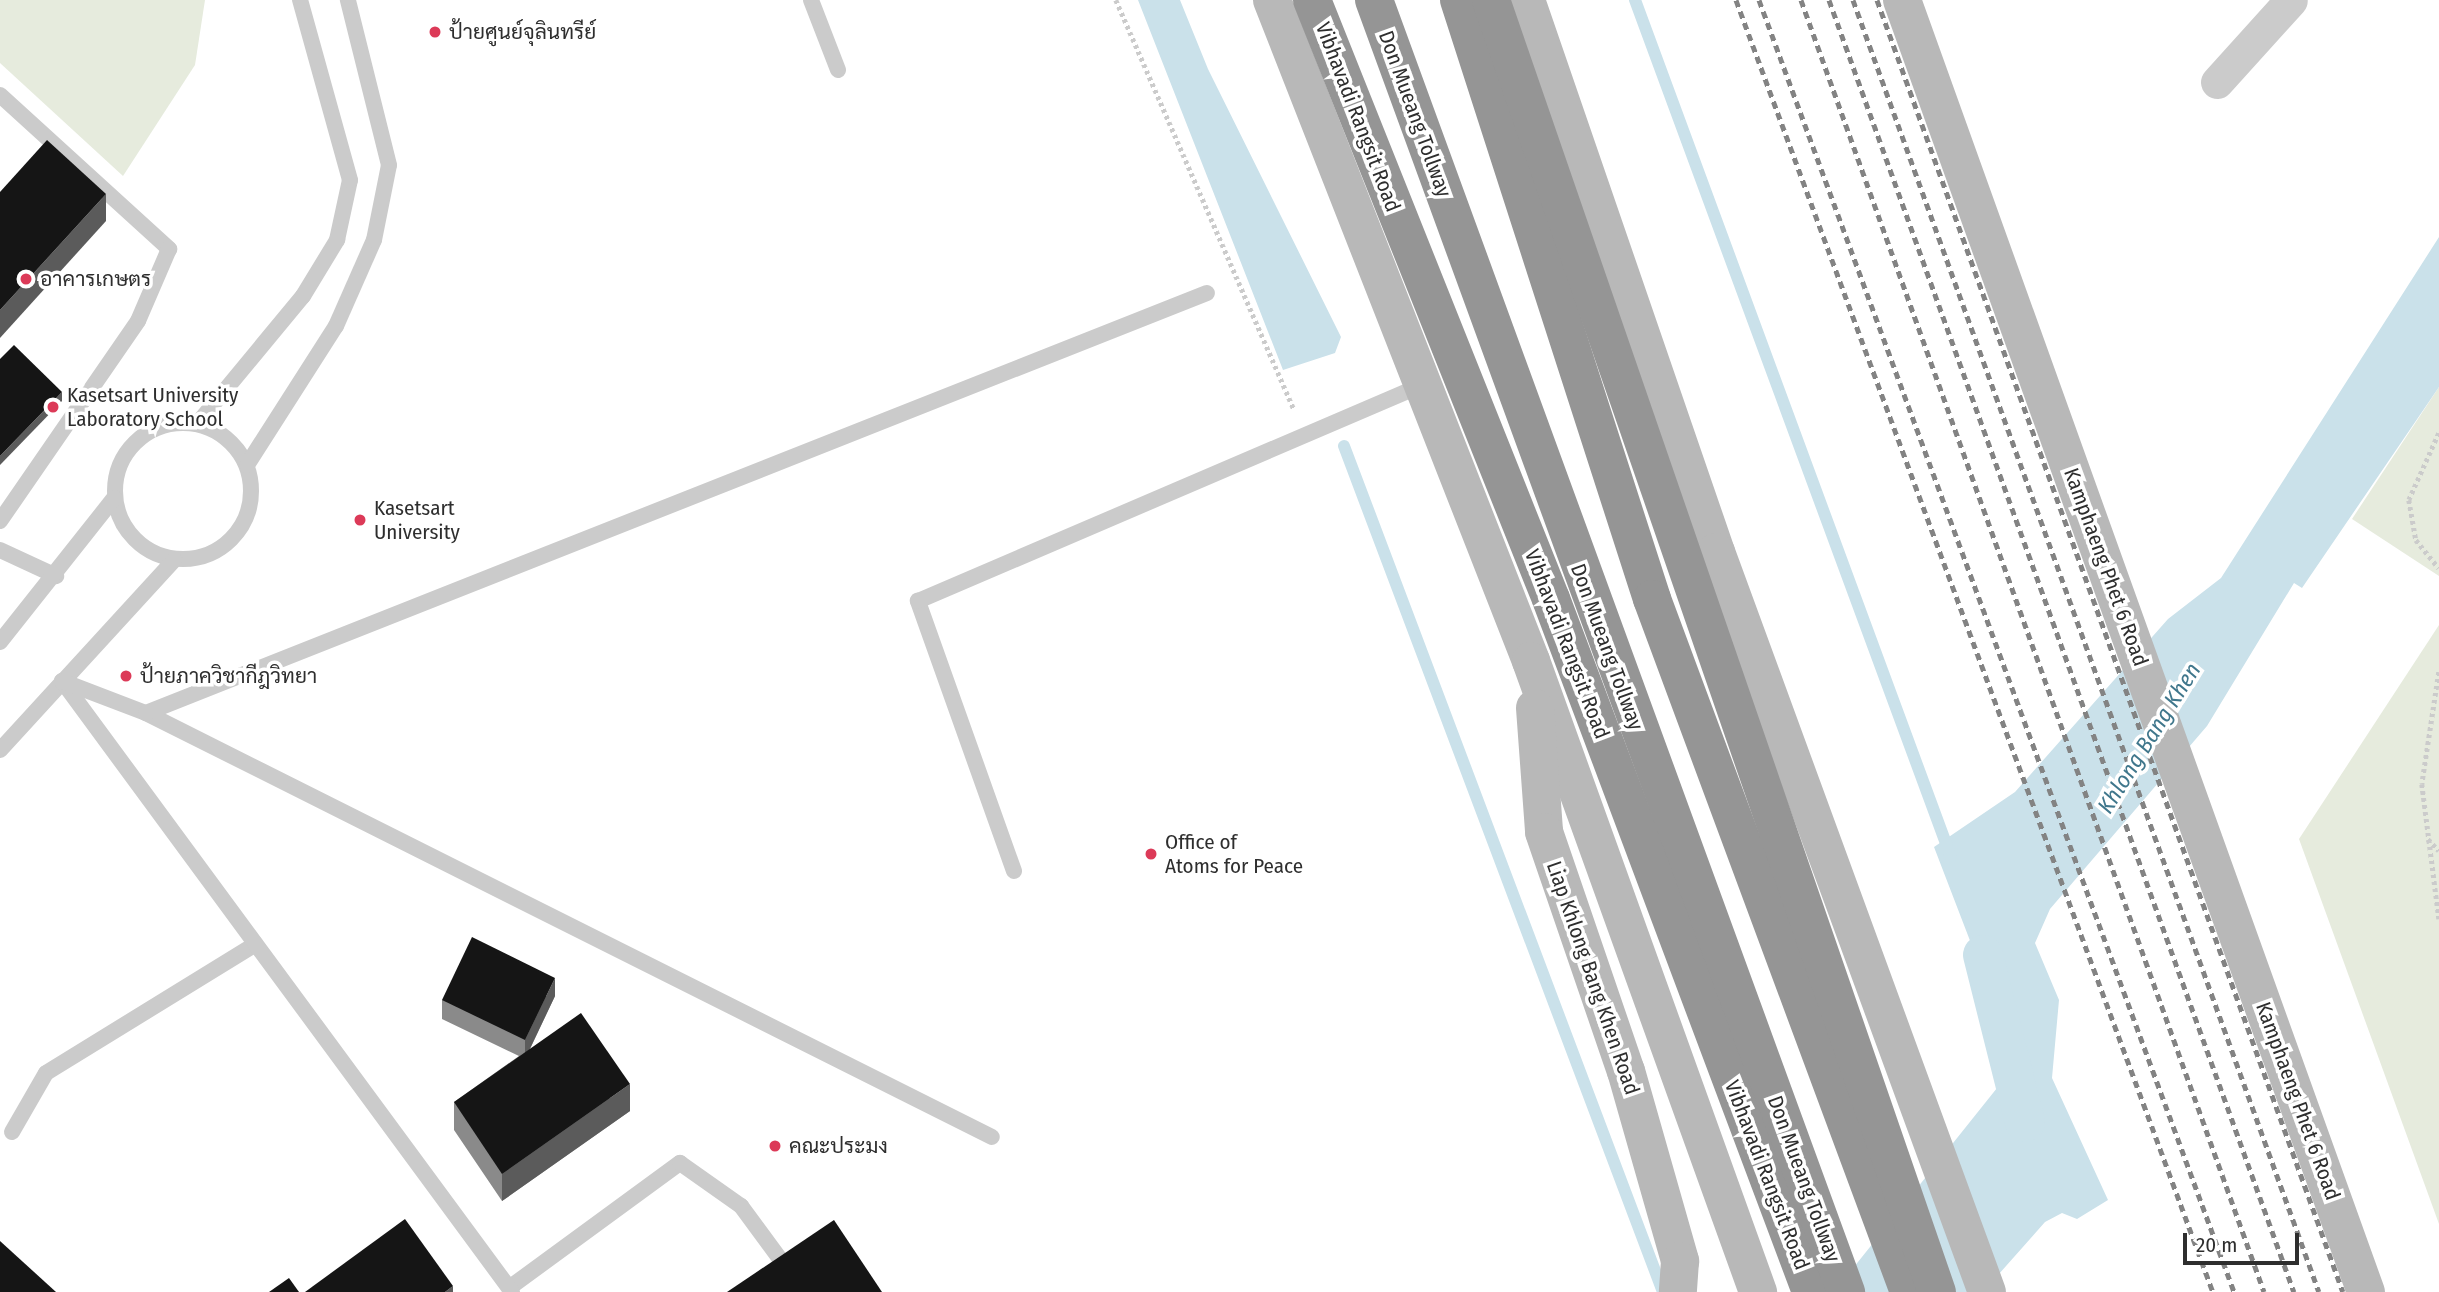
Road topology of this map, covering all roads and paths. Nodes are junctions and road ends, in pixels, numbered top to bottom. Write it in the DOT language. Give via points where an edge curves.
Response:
graph roads {
  1 [pos="300,0"];
  2 [pos="348,0"];
  3 [pos="811,0"];
  4 [pos="1116,0"];
  5 [pos="1272,0"];
  6 [pos="1312,0"];
  7 [pos="1358,0"];
  8 [pos="1374,0"];
  9 [pos="1459,0"];
  10 [pos="1491,0"];
  11 [pos="1526,0"];
  12 [pos="1902,0"];
  13 [pos="2291,0"];
  14 [pos="1397,65"];
  15 [pos="838,71"];
  16 [pos="2217,82"];
  17 [pos="0,95"];
  18 [pos="1207,293"];
  19 [pos="1422,385"];
  20 [pos="197,424"];
  21 [pos="1303,433"];
  22 [pos="2439,433"];
  23 [pos="247,465"];
  24 [pos="114,498"];
  25 [pos="0,521"];
  26 [pos="0,550"];
  27 [pos="174,560"];
  28 [pos="2439,568"];
  29 [pos="56,576"];
  30 [pos="0,642"];
  31 [pos="1531,661"];
  32 [pos="2439,672"];
  33 [pos="62,681"];
  34 [pos="146,713"];
  35 [pos="0,750"];
  36 [pos="2426,837"];
  37 [pos="2439,851"];
  38 [pos="1014,871"];
  39 [pos="2439,919"];
  40 [pos="256,944"];
  41 [pos="12,1132"];
  42 [pos="992,1137"];
  43 [pos="802,1258"];
  44 [pos="783,1263"];
  45 [pos="762,1277"];
  46 [pos="511,1290"];
  47 [pos="1757,1291"];
  48 [pos="1678,1292"];
  49 [pos="1811,1292"];
  50 [pos="1846,1292"];
  51 [pos="1909,1292"];
  52 [pos="1937,1292"];
  53 [pos="1987,1292"];
  54 [pos="2366,1292"];
  1 -- 20 [label="lane" via="350,180 337,240 303,296"];
  2 -- 23 [label="lane" via="388,165 374,240 336,326"];
  3 -- 15 [label="lane"];
  4 -- 21 [label="path"];
  5 -- 19 [label="main road, Vibhavadi Rangsit Road"];
  6 -- 49 [label="highway, Vibhavadi Rangsit Road" via="1551,599"];
  7 -- 14 [label="highway"];
  8 -- 14 [label="highway, Don Mueang Tollway"];
  9 -- 51 [label="highway" via="1652,599"];
  10 -- 52 [label="highway"];
  11 -- 53 [label="main road" via="1716,552"];
  12 -- 54 [label="main road, Kamphaeng Phet 6 Road"];
  13 -- 16 [label="street"];
  14 -- 50 [label="highway, Don Mueang Tollway"];
  17 -- 25 [label="lane" via="169,249 138,321"];
  18 -- 34 [label="lane"];
  19 -- 21 [label="lane"];
  19 -- 31 [label="main road, Vibhavadi Rangsit Road"];
  20 -- 23 [label="lane" via="219,433"];
  20 -- 24 [label="lane" via="155,429 132,446 119,467"];
  21 -- 38 [label="lane" via="918,601"];
  22 -- 28 [label="path" via="2409,500 2416,540"];
  23 -- 27 [label="lane" via="252,489 243,524 219,550"];
  24 -- 27 [label="lane" via="132,538"];
  24 -- 29 [label="lane"];
  26 -- 29 [label="lane"];
  27 -- 33 [label="lane"];
  29 -- 30 [label="lane"];
  31 -- 47 [label="main road, Vibhavadi Rangsit Road"];
  31 -- 48 [label="main road, Liap Khlong Bang Khen Road" via="1544,832 1626,1071 1680,1261"];
  32 -- 36 [label="path" via="2421,784"];
  33 -- 34 [label="lane"];
  33 -- 35 [label="lane"];
  33 -- 40 [label="lane"];
  34 -- 42 [label="lane"];
  36 -- 37 [label="path"];
  36 -- 39 [label="path"];
  40 -- 41 [label="lane" via="46,1073"];
  40 -- 46 [label="lane"];
  43 -- 44 [label="lane"];
  44 -- 45 [label="lane"];
  44 -- 46 [label="lane" via="741,1206 680,1163"];
}
